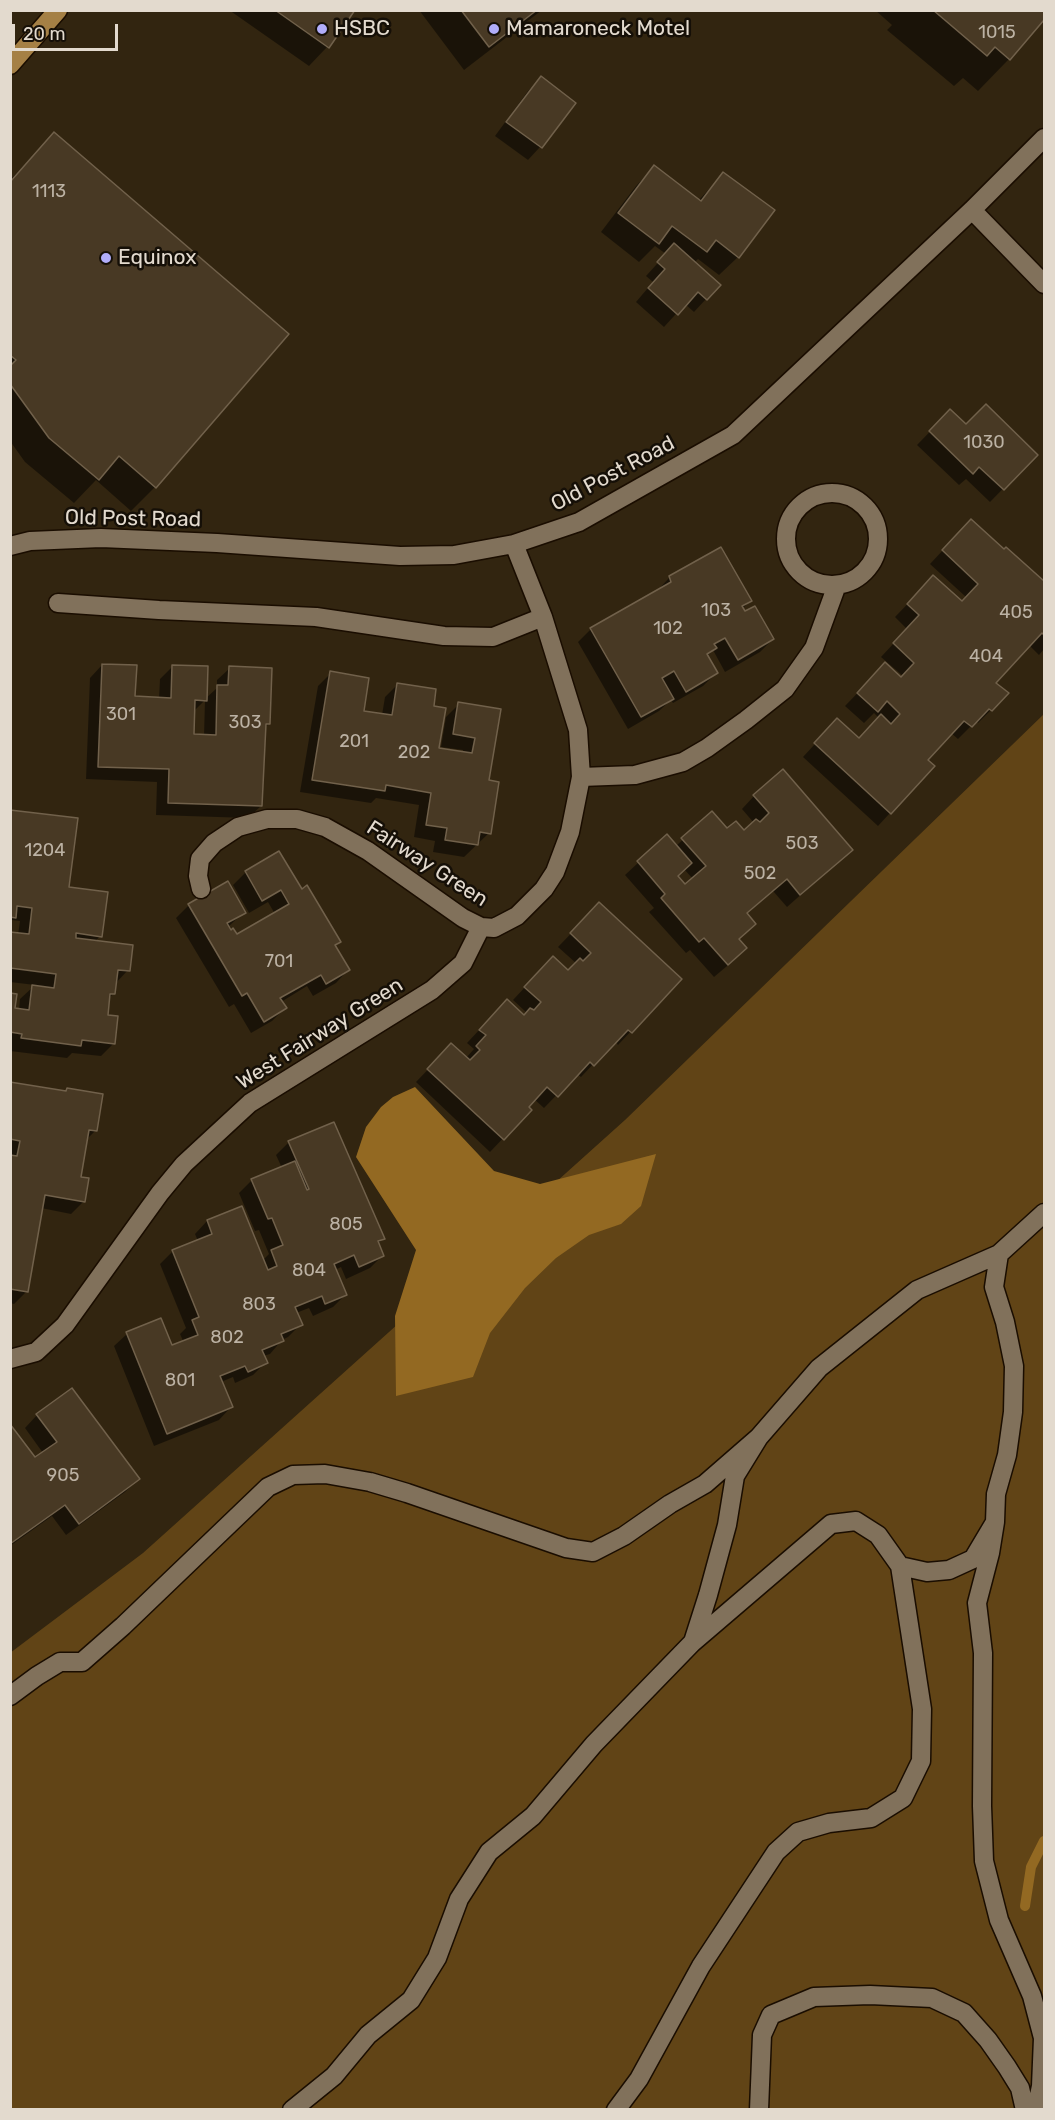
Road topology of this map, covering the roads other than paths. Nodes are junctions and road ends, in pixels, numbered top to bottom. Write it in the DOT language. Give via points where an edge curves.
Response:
graph roads {
  1 [pos="58,10"];
  2 [pos="10,65"];
  3 [pos="1044,138"];
  4 [pos="972,210"];
  5 [pos="1044,284"];
  6 [pos="514,544"];
  7 [pos="10,546"];
  8 [pos="837,585"];
  9 [pos="58,603"];
  10 [pos="543,617"];
  11 [pos="581,777"];
  12 [pos="201,889"];
  13 [pos="481,927"];
  14 [pos="1044,1213"];
  15 [pos="999,1254"];
  16 [pos="10,1359"];
  17 [pos="759,1437"];
  18 [pos="996,1522"];
  19 [pos="900,1566"];
  20 [pos="692,1643"];
  21 [pos="10,1696"];
  22 [pos="1044,2040"];
  23 [pos="292,2109"];
  24 [pos="616,2109"];
  25 [pos="759,2109"];
  26 [pos="1025,2109"];
  27 [pos="1036,2109"];
  1 -- 2 [label="main road"];
  3 -- 4 [label="street, Old Post Road"];
  4 -- 5 [label="street"];
  4 -- 6 [label="street, Old Post Road" via="733,435 579,522"];
  6 -- 7 [label="street, Old Post Road" via="454,555 411,556 101,538 30,541"];
  6 -- 10 [label="street, Fairway Green"];
  8 -- 8 [label="street" via="853,581 869,566 877,552 878,536 867,509 841,493 818,495 804,502 789,519 785,535 794,566 810,581"];
  8 -- 11 [label="street" via="814,648 785,689 746,720 683,762 635,775"];
  9 -- 10 [label="street" via="316,617 444,636 494,637"];
  10 -- 11 [label="street, Fairway Green" via="578,730"];
  11 -- 13 [label="street, Fairway Green" via="570,832 544,889 517,916 494,928"];
  12 -- 13 [label="street, Fairway Green" via="200,859 214,843 238,827 267,819 297,819 325,827 368,851"];
  13 -- 16 [label="street, West Fairway Green" via="463,963 432,990 250,1102 184,1164 65,1325 36,1352"];
  14 -- 15 [label="street"];
  15 -- 17 [label="street" via="917,1290 819,1368"];
  15 -- 18 [label="street" via="994,1287 1014,1366 1013,1412 996,1494"];
  17 -- 20 [label="street" via="735,1476 727,1525"];
  17 -- 21 [label="street" via="705,1484 593,1552 566,1548 370,1482 326,1474 293,1475 268,1487 82,1662 60,1662"];
  18 -- 19 [label="street" via="973,1559 949,1570 927,1572"];
  18 -- 22 [label="street" via="976,1603 983,1653 984,1861 999,1920 1032,1996"];
  19 -- 20 [label="street" via="878,1535 856,1521 831,1524"];
  19 -- 24 [label="street" via="922,1709 921,1761 903,1798 871,1818 829,1823 798,1832 776,1852 700,1966 639,2079"];
  20 -- 23 [label="street" via="594,1744 533,1816 489,1852 459,1899 437,1958 411,2000 368,2035 334,2076"];
  22 -- 27 [label="street"];
  25 -- 26 [label="street" via="762,2035 771,2015 814,1997 870,1995 932,1998 964,2013 1007,2067 1020,2088"];
}
